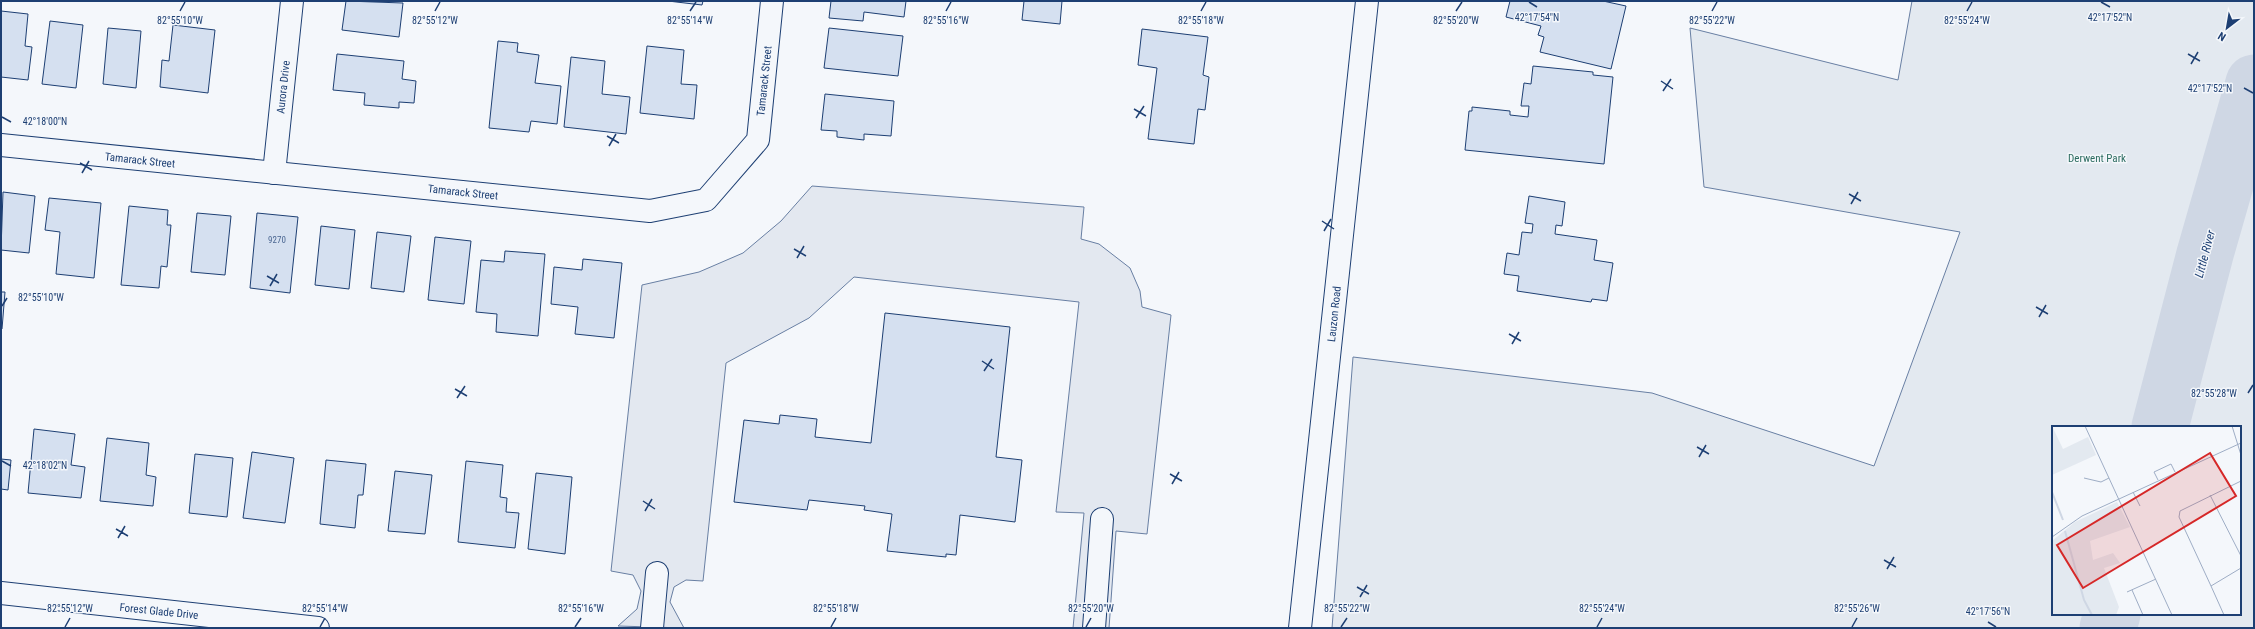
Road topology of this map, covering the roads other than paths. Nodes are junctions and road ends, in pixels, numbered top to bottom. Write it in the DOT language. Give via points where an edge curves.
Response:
graph roads {
  1 [pos="292,1"];
  2 [pos="772,1"];
  3 [pos="1367,1"];
  4 [pos="1,145"];
  5 [pos="274,173"];
  6 [pos="1102,519"];
  7 [pos="657,573"];
  8 [pos="1,593"];
  9 [pos="318,628"];
  10 [pos="652,628"];
  11 [pos="1094,628"];
  12 [pos="1300,628"];
  1 -- 5 [label="street, Aurora Drive"];
  2 -- 5 [label="street, Tamarack Street" via="758,140 706,200 650,211"];
  3 -- 12 [label="street, Lauzon Road"];
  4 -- 5 [label="street, Tamarack Street"];
  6 -- 11 [label="street"];
  7 -- 10 [label="street"];
  8 -- 9 [label="street, Forest Glade Drive"];
}
